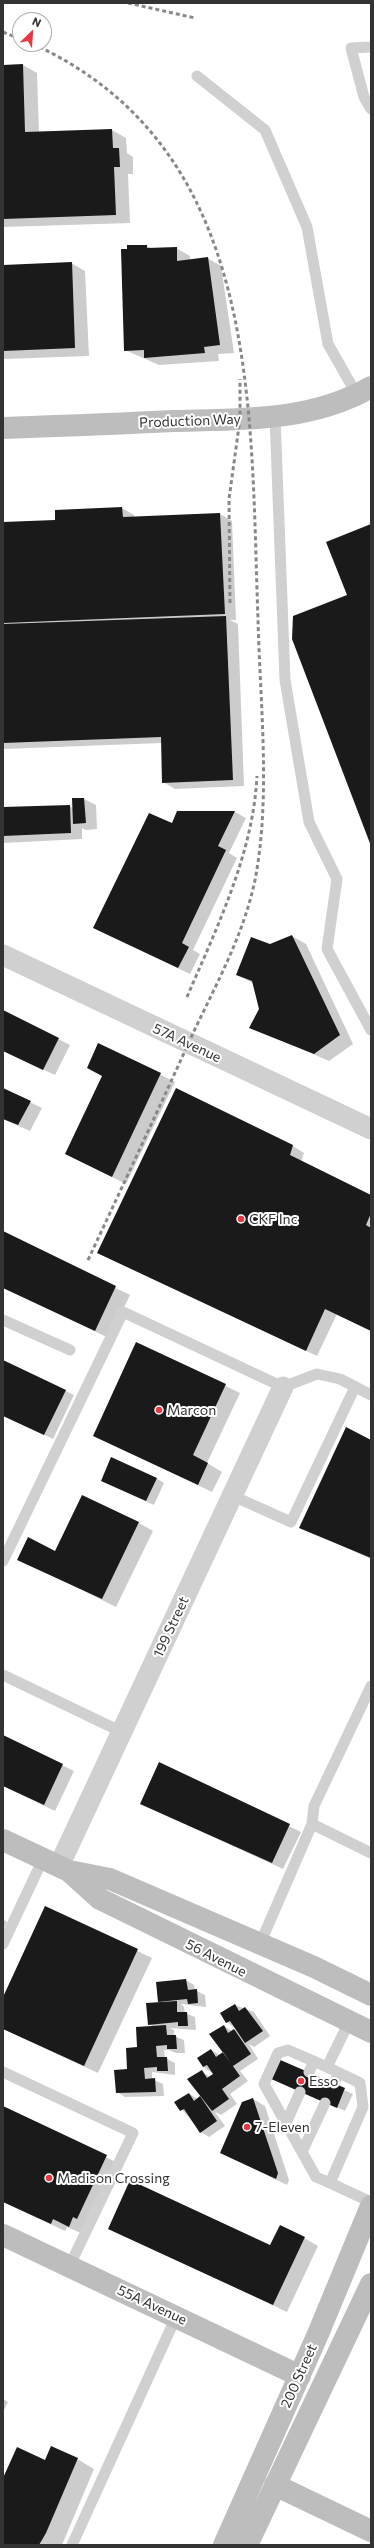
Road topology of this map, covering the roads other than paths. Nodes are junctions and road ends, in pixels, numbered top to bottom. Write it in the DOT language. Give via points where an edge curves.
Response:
graph roads {
  1 [pos="371,47"];
  2 [pos="196,76"];
  3 [pos="371,109"];
  4 [pos="364,391"];
  5 [pos="275,416"];
  6 [pos="3,428"];
  7 [pos="3,956"];
  8 [pos="371,1030"];
  9 [pos="371,1129"];
  10 [pos="3,1320"];
  11 [pos="70,1350"];
  12 [pos="283,1387"];
  13 [pos="355,1387"];
  14 [pos="371,1395"];
  15 [pos="233,1496"];
  16 [pos="3,1561"];
  17 [pos="3,1675"];
  18 [pos="371,1686"];
  19 [pos="122,1732"];
  20 [pos="312,1824"];
  21 [pos="3,1840"];
  22 [pos="371,1853"];
  23 [pos="57,1865"];
  24 [pos="3,1944"];
  25 [pos="264,1946"];
  26 [pos="232,1966"];
  27 [pos="371,1995"];
  28 [pos="349,2022"];
  29 [pos="371,2032"];
  30 [pos="314,2061"];
  31 [pos="327,2067"];
  32 [pos="3,2072"];
  33 [pos="309,2072"];
  34 [pos="300,2092"];
  35 [pos="325,2103"];
  36 [pos="286,2123"];
  37 [pos="302,2152"];
  38 [pos="330,2183"];
  39 [pos="371,2202"];
  40 [pos="371,2206"];
  41 [pos="3,2235"];
  42 [pos="69,2267"];
  43 [pos="371,2284"];
  44 [pos="176,2317"];
  45 [pos="300,2376"];
  46 [pos="275,2485"];
  47 [pos="371,2531"];
  48 [pos="72,2545"];
  49 [pos="224,2545"];
  50 [pos="247,2545"];
  1 -- 3 [label="lane" via="351,48 364,98"];
  2 -- 4 [label="lane" via="265,130 307,227 328,344"];
  4 -- 5 [label="main road, Production Way" via="332,406 304,413"];
  5 -- 6 [label="main road, Production Way"];
  5 -- 8 [label="lane" via="285,680 309,822 337,879 327,949"];
  7 -- 9 [label="street, 57A Avenue"];
  10 -- 11 [label="lane"];
  12 -- 13 [label="lane" via="317,1374 340,1379"];
  12 -- 15 [label="street, 199 Street"];
  12 -- 16 [label="lane" via="123,1312"];
  13 -- 14 [label="lane"];
  13 -- 15 [label="lane" via="291,1522"];
  15 -- 19 [label="street, 199 Street"];
  17 -- 19 [label="lane"];
  18 -- 20 [label="lane" via="314,1806"];
  19 -- 23 [label="street, 199 Street"];
  20 -- 22 [label="lane"];
  20 -- 25 [label="lane"];
  21 -- 23 [label="main road, 56 Avenue"];
  23 -- 24 [label="lane"];
  23 -- 25 [label="main road, 56 Avenue" via="110,1879"];
  23 -- 26 [label="main road, 56 Avenue" via="100,1899"];
  25 -- 26 [label="main road" via="243,1952"];
  25 -- 27 [label="main road, 56 Avenue"];
  26 -- 28 [label="main road, 56 Avenue"];
  28 -- 29 [label="main road, 56 Avenue"];
  28 -- 31 [label="lane"];
  30 -- 31 [label="lane"];
  30 -- 33 [label="lane"];
  30 -- 36 [label="lane" via="288,2050 278,2053 264,2084"];
  31 -- 38 [label="lane" via="336,2078 360,2084 363,2107"];
  32 -- 42 [label="lane" via="132,2133"];
  34 -- 36 [label="lane"];
  35 -- 37 [label="lane"];
  36 -- 37 [label="lane"];
  37 -- 38 [label="lane" via="316,2178"];
  38 -- 39 [label="lane"];
  40 -- 45 [label="main road, 200 Street"];
  41 -- 42 [label="main road, 55A Avenue"];
  42 -- 44 [label="main road, 55A Avenue"];
  43 -- 46 [label="main road, 200 Street"];
  44 -- 45 [label="main road, 55A Avenue"];
  44 -- 48 [label="lane"];
  45 -- 49 [label="main road, 200 Street"];
  46 -- 47 [label="main road"];
  46 -- 50 [label="main road, 200 Street"];
}
